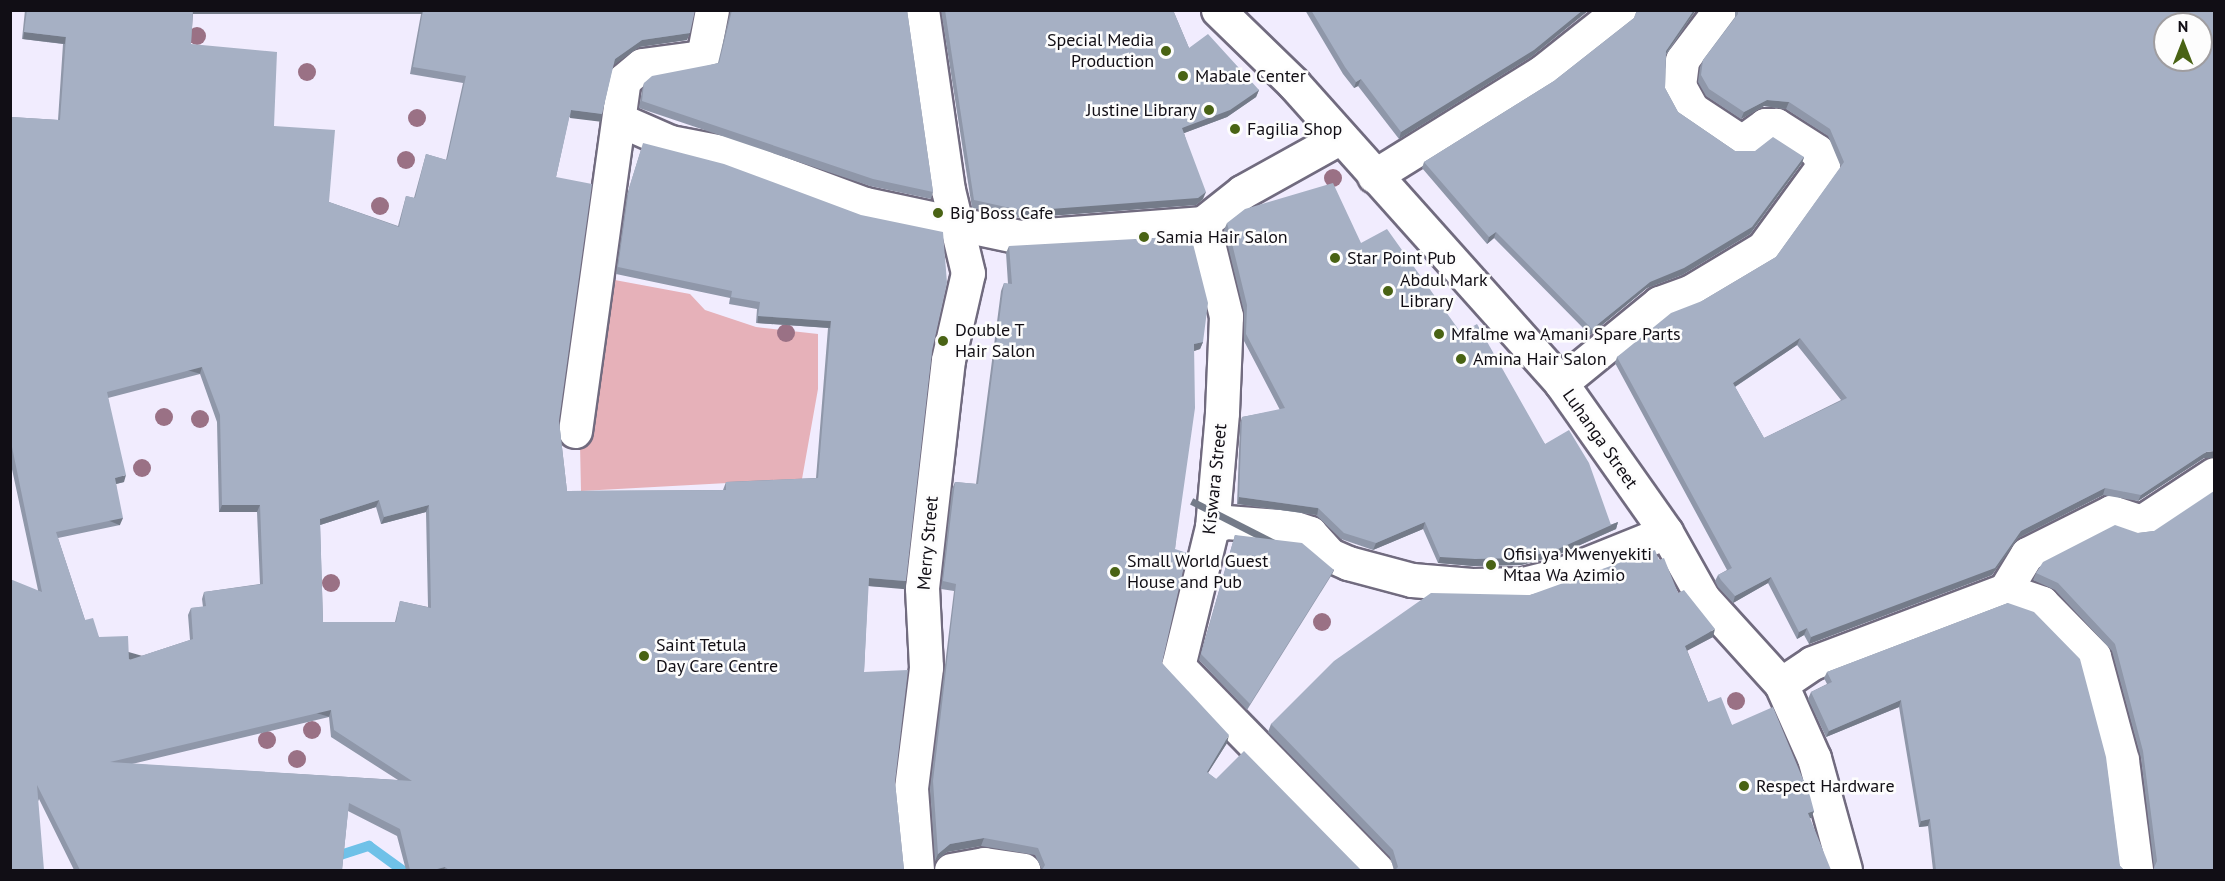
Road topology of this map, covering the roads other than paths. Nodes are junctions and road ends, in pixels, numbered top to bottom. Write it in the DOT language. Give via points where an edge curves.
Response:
graph roads {
  1 [pos="712,10"];
  2 [pos="922,10"];
  3 [pos="1218,10"];
  4 [pos="1620,10"];
  5 [pos="1720,10"];
  6 [pos="620,120"];
  7 [pos="1341,137"];
  8 [pos="1374,176"];
  9 [pos="954,219"];
  10 [pos="1203,223"];
  11 [pos="1561,382"];
  12 [pos="574,431"];
  13 [pos="2214,474"];
  14 [pos="1212,527"];
  15 [pos="1666,532"];
  16 [pos="2005,590"];
  17 [pos="1781,684"];
  18 [pos="917,870"];
  19 [pos="951,870"];
  20 [pos="1024,870"];
  21 [pos="1377,870"];
  22 [pos="1845,870"];
  23 [pos="2136,870"];
  1 -- 6 [label="street" via="703,57 642,64 624,80"];
  2 -- 9 [label="street, Merry Street"];
  3 -- 7 [label="street, Luhanga Street"];
  4 -- 8 [label="street" via="1542,72"];
  5 -- 11 [label="street" via="1682,60 1679,86 1692,109 1742,142 1765,125 1776,125 1817,151 1823,166 1763,248 1690,292 1659,303"];
  6 -- 9 [label="street" via="670,142 727,153 865,204"];
  6 -- 12 [label="street"];
  7 -- 8 [label="street, Luhanga Street"];
  7 -- 10 [label="street" via="1242,192"];
  8 -- 11 [label="street, Luhanga Street"];
  9 -- 10 [label="street" via="1020,237"];
  9 -- 18 [label="street, Merry Street" via="968,273 948,360 922,588 926,667 911,788"];
  10 -- 14 [label="street, Kiswara Street" via="1226,316"];
  11 -- 15 [label="street, Luhanga Street"];
  13 -- 16 [label="street" via="2141,522 2111,512 2027,554"];
  14 -- 15 [label="street" via="1226,522 1292,527 1310,533 1330,555 1348,563 1412,580 1472,585 1523,584 1559,575"];
  14 -- 21 [label="street, Kiswara Street" via="1178,666"];
  15 -- 17 [label="street, Luhanga Street" via="1703,598"];
  16 -- 17 [label="street" via="1812,663"];
  16 -- 23 [label="street" via="2042,603 2094,656 2122,760"];
  17 -- 22 [label="street, Luhanga Street" via="1814,758"];
  19 -- 20 [label="street" via="984,864"];
}
